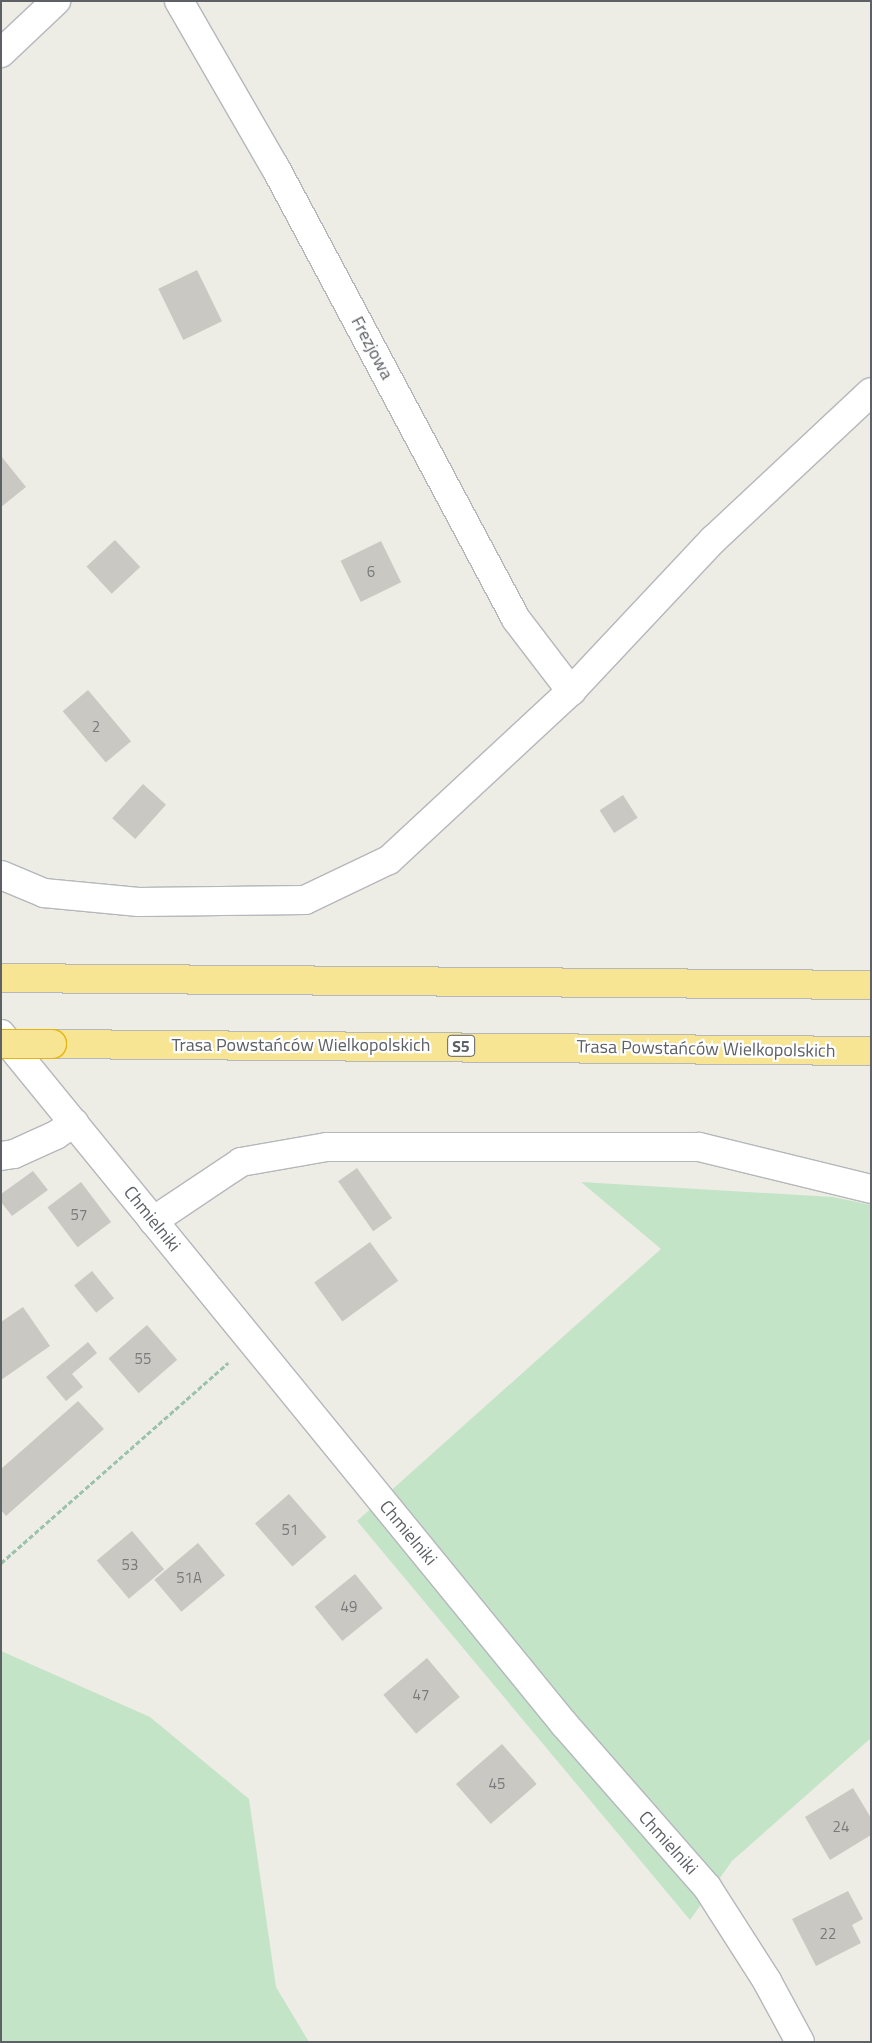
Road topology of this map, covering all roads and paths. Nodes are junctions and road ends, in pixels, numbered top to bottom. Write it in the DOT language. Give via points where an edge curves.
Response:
graph roads {
  1 [pos="56,1"];
  2 [pos="179,1"];
  3 [pos="1,53"];
  4 [pos="871,392"];
  5 [pos="571,691"];
  6 [pos="1,875"];
  7 [pos="1,978"];
  8 [pos="871,985"];
  9 [pos="1,1034"];
  10 [pos="1,1044"];
  11 [pos="871,1051"];
  12 [pos="74,1123"];
  13 [pos="1,1156"];
  14 [pos="871,1189"];
  15 [pos="153,1221"];
  16 [pos="252,1342"];
  17 [pos="1,1563"];
  18 [pos="800,2042"];
  1 -- 3 [label="street"];
  2 -- 5 [label="street, Frezjowa" via="275,167 516,619"];
  4 -- 5 [label="street" via="713,540"];
  5 -- 6 [label="street" via="389,860 304,900 139,902 44,893"];
  7 -- 8 [label="highway"];
  9 -- 12 [label="street, Chmielniki"];
  10 -- 11 [label="highway, Trasa Powstańców Wielkopolskich / S5, bridge"];
  12 -- 13 [label="street" via="31,1147"];
  12 -- 15 [label="street, Chmielniki"];
  14 -- 15 [label="street" via="699,1147 327,1147 241,1162"];
  15 -- 16 [label="street, Chmielniki"];
  16 -- 17 [label="path"];
  16 -- 18 [label="street, Chmielniki" via="565,1725 707,1887 768,1981"];
}
